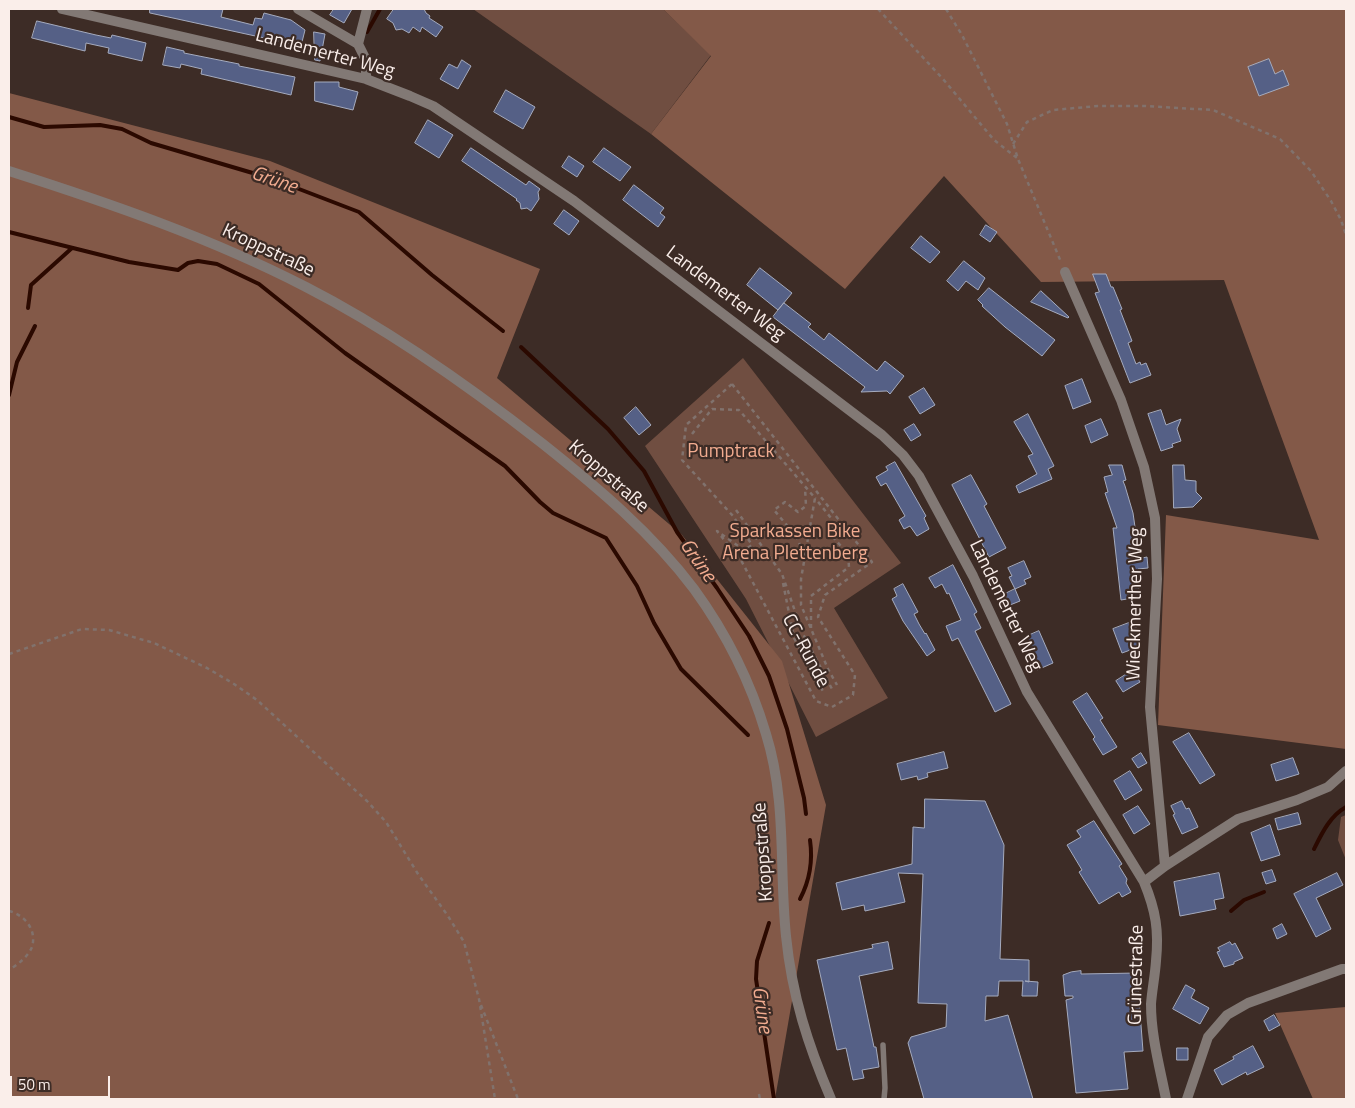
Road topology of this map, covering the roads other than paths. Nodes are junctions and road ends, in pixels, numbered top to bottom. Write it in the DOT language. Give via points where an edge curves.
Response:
graph roads {
  1 [pos="62,9"];
  2 [pos="298,9"];
  3 [pos="366,9"];
  4 [pos="358,44"];
  5 [pos="366,79"];
  6 [pos="9,171"];
  7 [pos="1065,272"];
  8 [pos="1346,771"];
  9 [pos="1165,866"];
  10 [pos="1144,882"];
  11 [pos="1346,970"];
  12 [pos="882,1046"];
  13 [pos="831,1099"];
  14 [pos="884,1099"];
  15 [pos="1166,1099"];
  16 [pos="1187,1099"];
  1 -- 5 [label="street, Landemerter Weg"];
  2 -- 4 [label="street"];
  3 -- 4 [label="street"];
  4 -- 5 [label="street" via="366,60"];
  5 -- 10 [label="street, Landemerter Weg" via="433,106 574,201 903,454 919,476 973,576 1027,692"];
  6 -- 13 [label="street, Kroppstraße" via="81,194 244,257 373,324 497,408 572,467 652,541 694,589 726,638 750,687 768,738 782,826 786,934 792,978 802,1024"];
  7 -- 9 [label="street, Wieckmerther Weg" via="1121,400 1144,467 1155,518 1157,579 1150,707"];
  8 -- 9 [label="street" via="1328,787 1238,818"];
  9 -- 10 [label="street"];
  10 -- 15 [label="street, Grünestraße" via="1156,914 1156,962 1151,1004"];
  11 -- 16 [label="street" via="1248,1003 1227,1015 1208,1037"];
  12 -- 14 [label="lane"];
}
